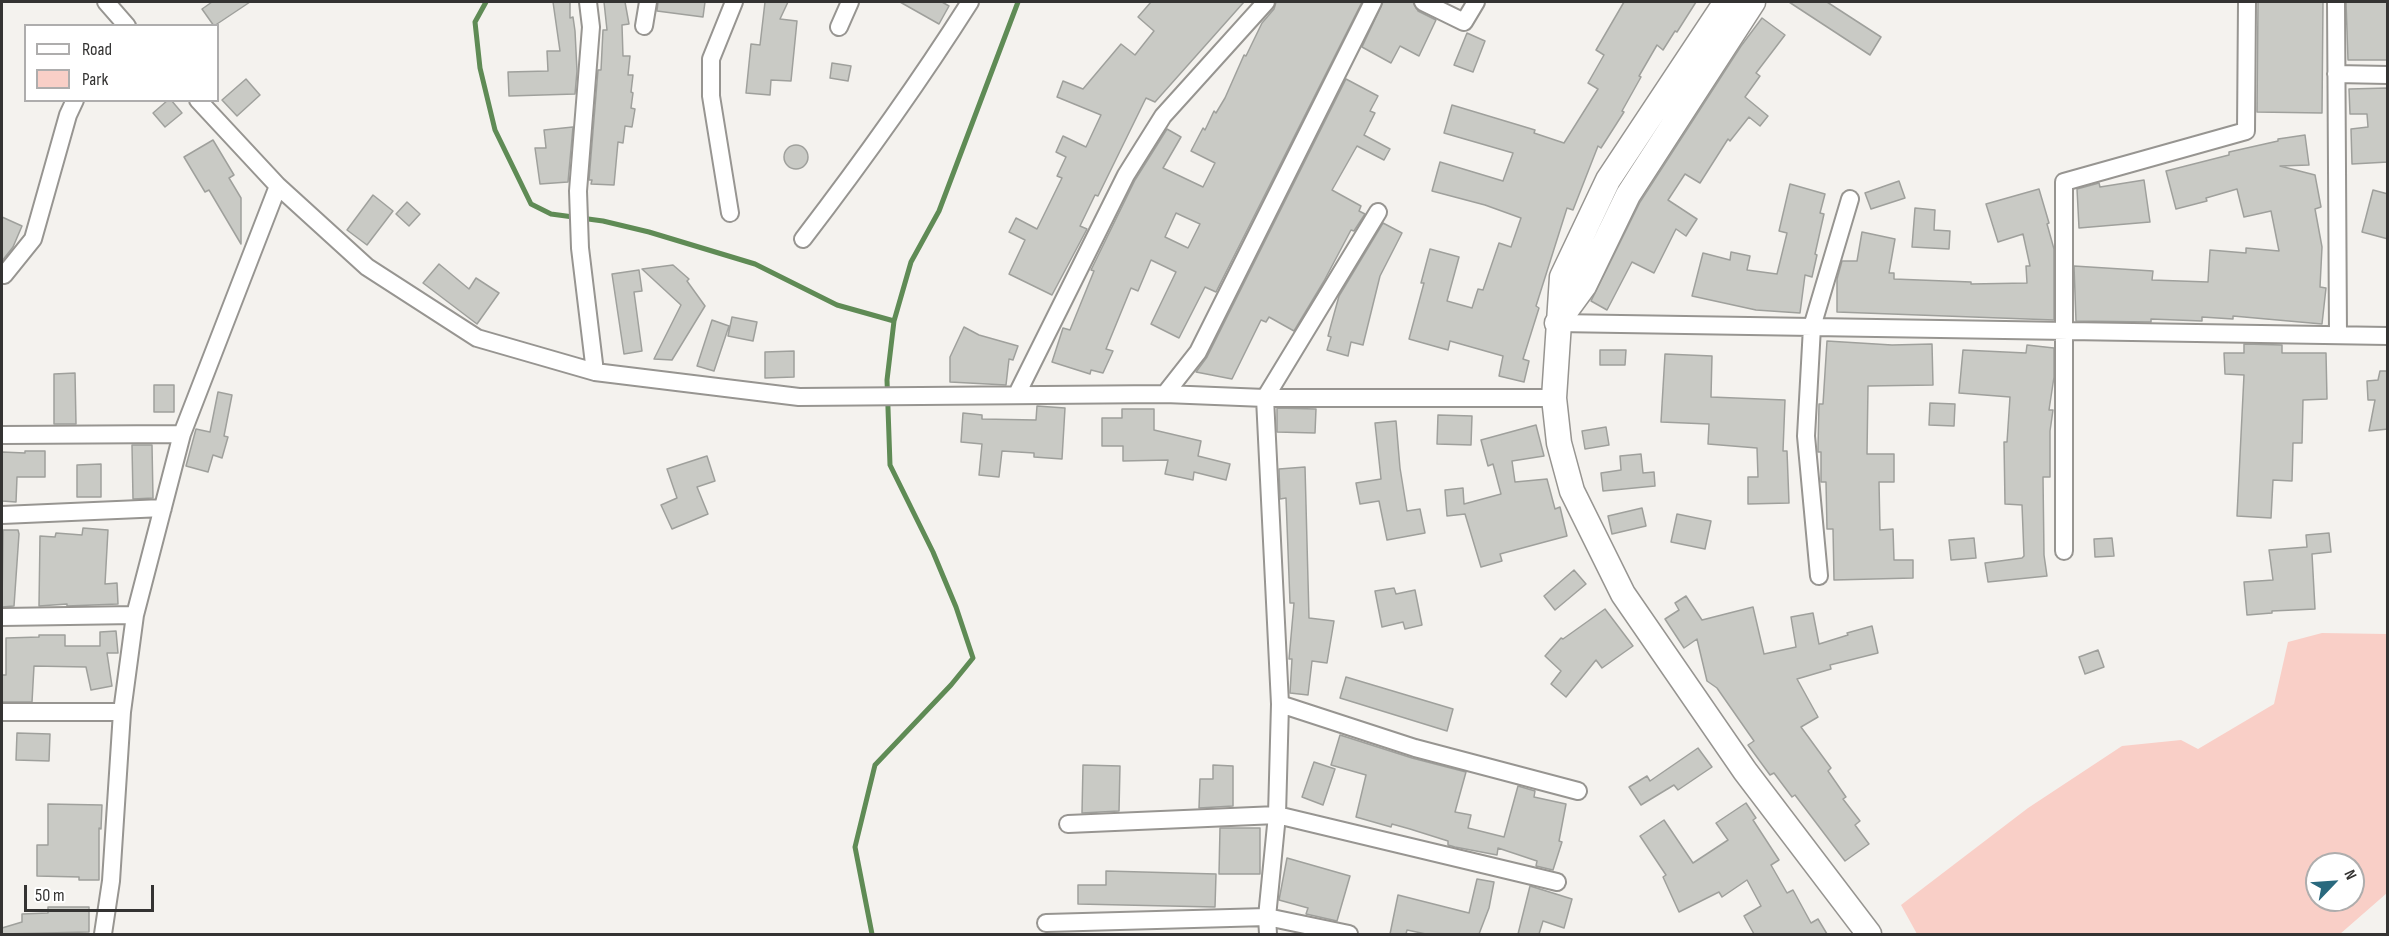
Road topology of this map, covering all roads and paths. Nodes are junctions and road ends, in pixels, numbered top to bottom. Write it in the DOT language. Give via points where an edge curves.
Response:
graph roads {
  1 [pos="106,2"];
  2 [pos="588,2"];
  3 [pos="648,2"];
  4 [pos="734,2"];
  5 [pos="850,2"];
  6 [pos="970,2"];
  7 [pos="1266,2"];
  8 [pos="1373,2"];
  9 [pos="1423,2"];
  10 [pos="1476,2"];
  11 [pos="1726,2"];
  12 [pos="1753,2"];
  13 [pos="2247,2"];
  14 [pos="2336,2"];
  15 [pos="124,24"];
  16 [pos="644,26"];
  17 [pos="839,27"];
  18 [pos="1716,38"];
  19 [pos="2336,74"];
  20 [pos="2388,75"];
  21 [pos="74,102"];
  22 [pos="200,102"];
  23 [pos="278,186"];
  24 [pos="1850,199"];
  25 [pos="1378,212"];
  26 [pos="730,213"];
  27 [pos="803,239"];
  28 [pos="4,275"];
  29 [pos="1557,322"];
  30 [pos="1812,327"];
  31 [pos="2064,331"];
  32 [pos="2337,335"];
  33 [pos="2388,336"];
  34 [pos="595,372"];
  35 [pos="1017,394"];
  36 [pos="1165,394"];
  37 [pos="1265,398"];
  38 [pos="1554,398"];
  39 [pos="182,434"];
  40 [pos="2,435"];
  41 [pos="163,508"];
  42 [pos="2,515"];
  43 [pos="2064,551"];
  44 [pos="1819,576"];
  45 [pos="135,615"];
  46 [pos="2,617"];
  47 [pos="1280,704"];
  48 [pos="2,712"];
  49 [pos="122,712"];
  50 [pos="1578,791"];
  51 [pos="1277,814"];
  52 [pos="1068,824"];
  53 [pos="1557,882"];
  54 [pos="1266,917"];
  55 [pos="1046,923"];
  56 [pos="103,934"];
  57 [pos="1268,934"];
  58 [pos="1349,934"];
  59 [pos="1869,934"];
  1 -- 15 [label="street"];
  2 -- 34 [label="street" via="591,27 578,191 580,248"];
  3 -- 16 [label="street"];
  4 -- 26 [label="street" via="711,59 711,96"];
  5 -- 17 [label="street"];
  6 -- 27 [label="street" via="867,155"];
  7 -- 35 [label="street" via="1164,116 1132,165"];
  8 -- 36 [label="street" via="1198,352"];
  9 -- 10 [label="street" via="1464,22"];
  11 -- 18 [label="main road"];
  12 -- 18 [label="main road"];
  13 -- 31 [label="street" via="2246,131 2064,182"];
  14 -- 19 [label="street"];
  18 -- 29 [label="main road" via="1628,195 1584,286"];
  19 -- 20 [label="street"];
  19 -- 32 [label="street"];
  21 -- 28 [label="street" via="33,239"];
  22 -- 23 [label="street"];
  23 -- 34 [label="street" via="367,267 477,338"];
  23 -- 39 [label="street"];
  24 -- 30 [label="street"];
  25 -- 37 [label="street"];
  29 -- 30 [label="street"];
  29 -- 38 [label="main road"];
  30 -- 31 [label="street"];
  30 -- 44 [label="street" via="1806,436"];
  31 -- 32 [label="street"];
  31 -- 43 [label="street"];
  32 -- 33 [label="street"];
  34 -- 35 [label="street" via="799,397"];
  35 -- 36 [label="street"];
  36 -- 37 [label="street"];
  37 -- 38 [label="street"];
  37 -- 47 [label="street"];
  38 -- 59 [label="main road" via="1559,443 1572,491 1623,594 1745,771"];
  39 -- 40 [label="street"];
  39 -- 41 [label="street"];
  41 -- 42 [label="street"];
  41 -- 45 [label="street"];
  45 -- 46 [label="street"];
  45 -- 49 [label="street"];
  47 -- 50 [label="street" via="1415,748"];
  47 -- 51 [label="street"];
  48 -- 49 [label="street"];
  49 -- 56 [label="street" via="111,881"];
  51 -- 52 [label="street"];
  51 -- 53 [label="street"];
  51 -- 54 [label="street"];
  54 -- 55 [label="street"];
  54 -- 57 [label="street"];
  54 -- 58 [label="street"];
}
